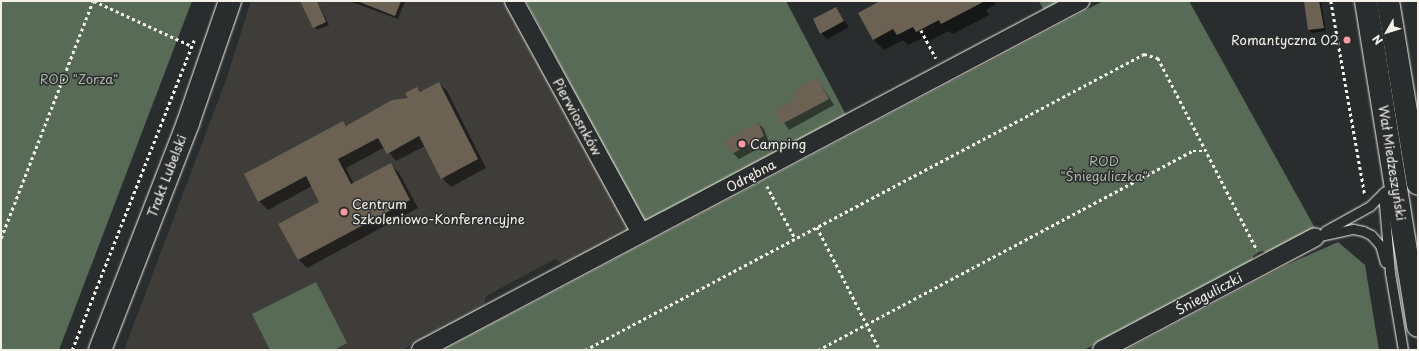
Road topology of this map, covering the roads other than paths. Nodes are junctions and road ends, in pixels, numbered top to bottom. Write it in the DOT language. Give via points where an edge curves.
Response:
graph roads {
  1 [pos="230,1"];
  2 [pos="514,1"];
  3 [pos="1080,1"];
  4 [pos="1366,1"];
  5 [pos="1388,1"];
  6 [pos="1418,184"];
  7 [pos="1389,188"];
  8 [pos="641,233"];
  9 [pos="1315,237"];
  10 [pos="1390,274"];
  11 [pos="1418,326"];
  12 [pos="100,350"];
  13 [pos="421,350"];
  14 [pos="1102,350"];
  15 [pos="1403,350"];
  1 -- 12 [label="main road, Trakt Lubelski" via="188,122"];
  2 -- 8 [label="street, Pierwiosnków"];
  3 -- 8 [label="street, Odrębna"];
  4 -- 7 [label="main road, Wał Miedzeszyński"];
  5 -- 6 [label="main road, Wał Miedzeszyński"];
  7 -- 9 [label="lane" via="1370,206"];
  7 -- 10 [label="lane"];
  7 -- 11 [label="main road, Wał Miedzeszyński"];
  8 -- 13 [label="street, Odrębna"];
  9 -- 10 [label="lane" via="1353,229 1371,235 1380,245"];
  9 -- 14 [label="street, Śnieguliczki"];
  10 -- 15 [label="lane"];
}
